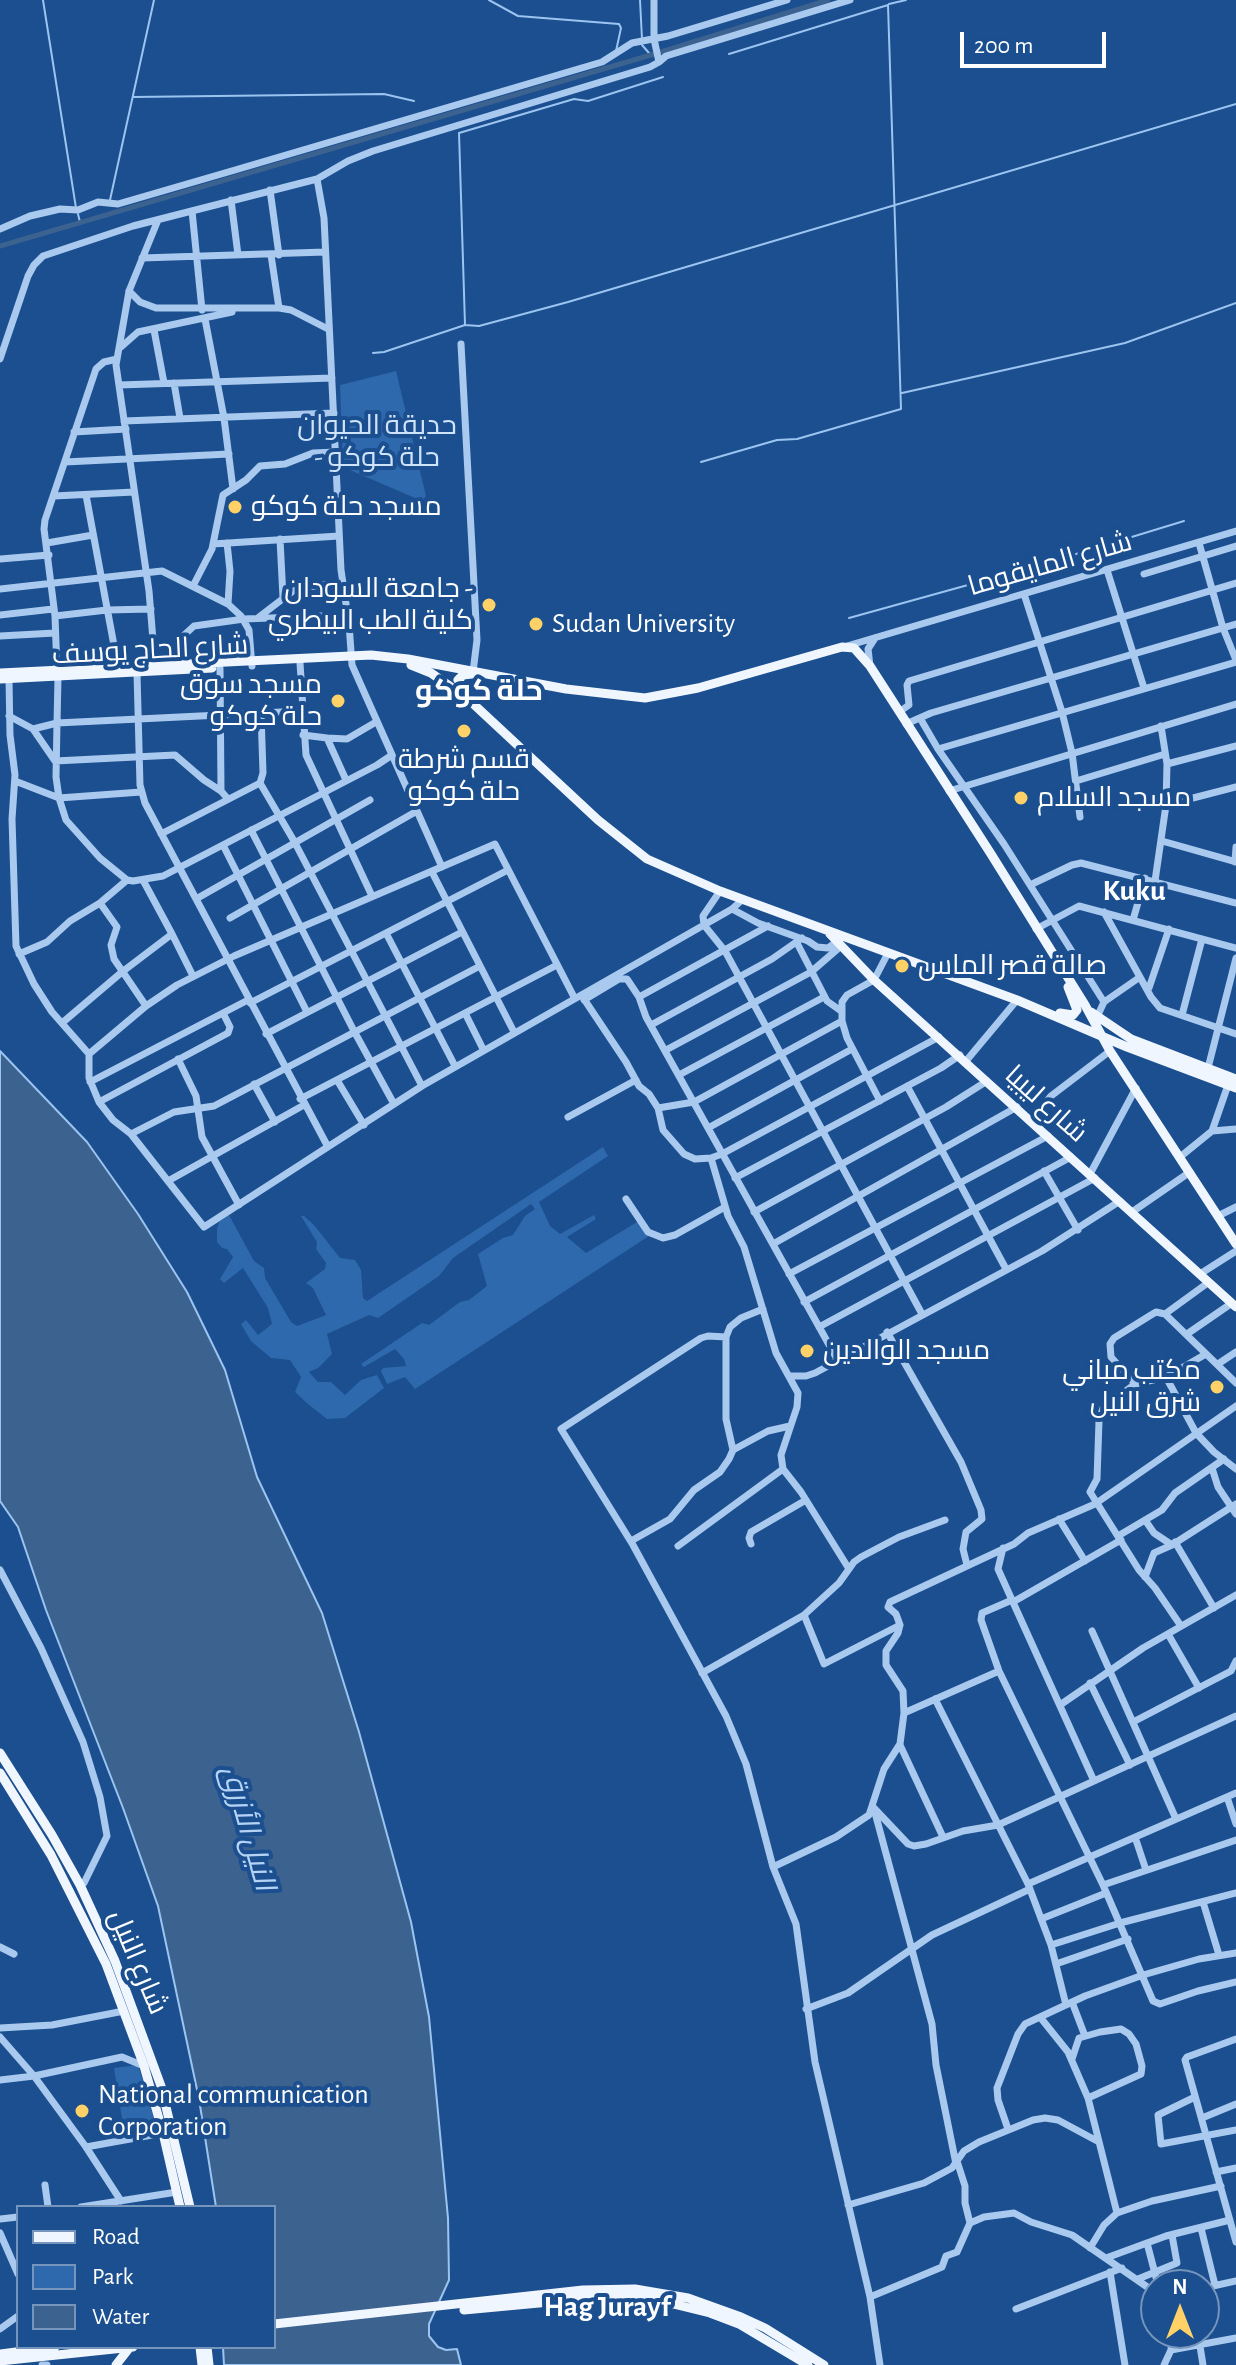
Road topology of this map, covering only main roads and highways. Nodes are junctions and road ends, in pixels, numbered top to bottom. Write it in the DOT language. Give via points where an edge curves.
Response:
graph roads {
  1 [pos="351,658"];
  2 [pos="252,663"];
  3 [pos="476,672"];
  4 [pos="57,674"];
  5 [pos="3,677"];
  6 [pos="477,707"];
  7 [pos="828,931"];
  8 [pos="1060,965"];
  9 [pos="1035,1008"];
  10 [pos="1093,1014"];
  11 [pos="1100,1034"];
  12 [pos="1233,1084"];
  13 [pos="1236,1244"];
  14 [pos="1234,1305"];
  15 [pos="0,1753"];
  16 [pos="0,1773"];
  17 [pos="52,1835"];
  18 [pos="42,1839"];
  19 [pos="56,1853"];
  20 [pos="180,2205"];
  21 [pos="190,2205"];
  22 [pos="452,2308"];
  23 [pos="276,2327"];
  24 [pos="39,2349"];
  25 [pos="113,2349"];
  26 [pos="130,2349"];
  27 [pos="203,2349"];
  28 [pos="0,2354"];
  29 [pos="0,2361"];
  30 [pos="116,2365"];
  31 [pos="200,2365"];
  32 [pos="209,2365"];
  33 [pos="808,2365"];
  34 [pos="824,2365"];
  1 -- 2 [label="main road, شارع الحاج يوسف"];
  1 -- 2 [label="main road, شارع الحاج يوسف"];
  1 -- 3 [label="main road" via="397,657"];
  1 -- 6 [label="main road" via="424,668"];
  2 -- 4 [label="main road, شارع الحاج يوسف"];
  2 -- 4 [label="main road, شارع الحاج يوسف"];
  3 -- 6 [label="main road" via="458,680"];
  3 -- 8 [label="main road" via="645,698 842,647 858,650"];
  4 -- 5 [label="main road, شارع الحاج يوسف"];
  6 -- 7 [label="main road" via="639,854"];
  7 -- 9 [label="main road"];
  7 -- 14 [label="main road, شارع ليبيا" via="874,980"];
  8 -- 9 [label="main road" via="1076,1013"];
  8 -- 10 [label="main road"];
  9 -- 11 [label="main road"];
  10 -- 11 [label="main road"];
  10 -- 12 [label="main road" via="1131,1039 1208,1068"];
  11 -- 12 [label="main road"];
  11 -- 13 [label="main road"];
  15 -- 17 [label="main road, شارع النيل"];
  16 -- 18 [label="main road, شارع النيل"];
  17 -- 18 [label="main road"];
  17 -- 19 [label="main road, شارع النيل"];
  18 -- 19 [label="main road, شارع النيل"];
  19 -- 20 [label="main road, شارع النيل" via="137,2043"];
  19 -- 21 [label="main road, شارع النيل" via="80,1885 151,2053"];
  22 -- 23 [label="main road"];
  22 -- 33 [label="main road" via="603,2297 653,2299 739,2324"];
  22 -- 34 [label="main road" via="583,2290 654,2291 741,2317"];
  24 -- 28 [label="main road"];
  25 -- 29 [label="main road"];
  26 -- 30 [label="main road"];
  27 -- 31 [label="main road"];
  27 -- 32 [label="main road"];
}
